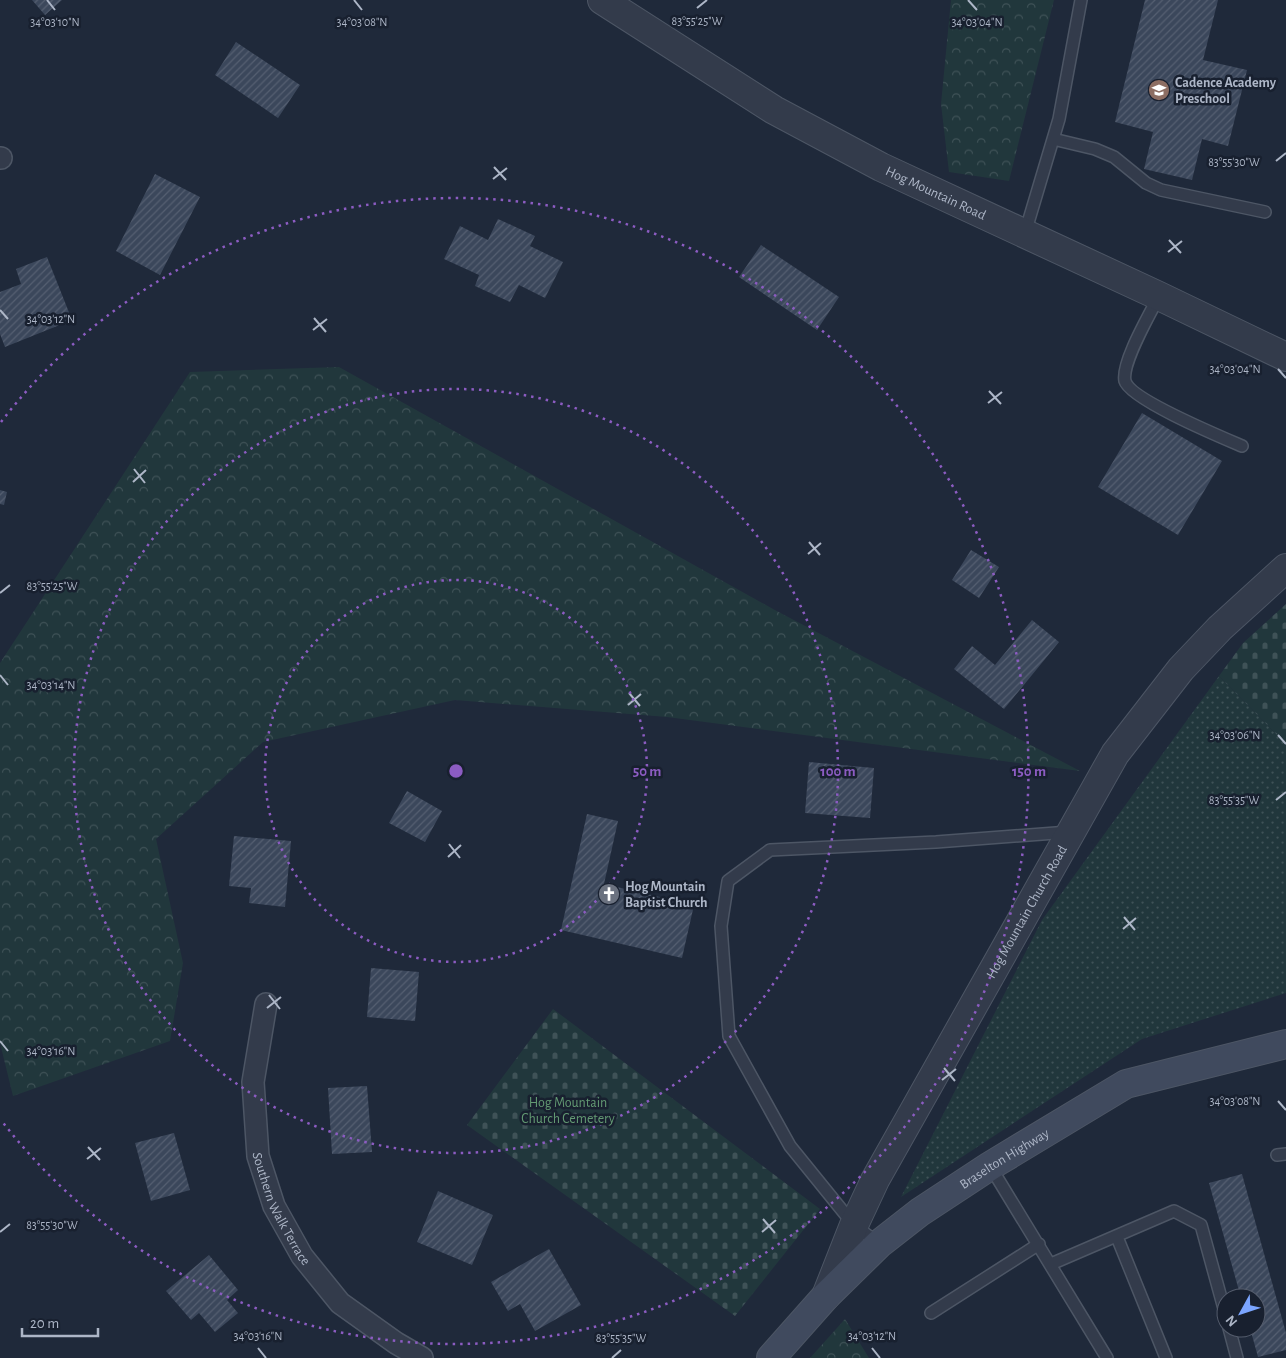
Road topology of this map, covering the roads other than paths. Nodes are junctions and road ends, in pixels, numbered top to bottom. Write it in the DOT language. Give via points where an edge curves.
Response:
graph roads {
  1 [pos="602,0"];
  2 [pos="1081,0"];
  3 [pos="1053,139"];
  4 [pos="1265,212"];
  5 [pos="1025,235"];
  6 [pos="1159,296"];
  7 [pos="1286,357"];
  8 [pos="1242,446"];
  9 [pos="1286,568"];
  10 [pos="1071,832"];
  11 [pos="266,1004"];
  12 [pos="1286,1044"];
  13 [pos="990,1166"];
  14 [pos="854,1225"];
  15 [pos="1118,1237"];
  16 [pos="879,1244"];
  17 [pos="1039,1244"];
  18 [pos="1051,1264"];
  19 [pos="1218,1288"];
  20 [pos="826,1296"];
  21 [pos="931,1313"];
  22 [pos="1232,1338"];
  23 [pos="422,1358"];
  24 [pos="771,1358"];
  25 [pos="1107,1358"];
  26 [pos="1166,1358"];
  27 [pos="1237,1358"];
  1 -- 5 [label="street, Hog Mountain Road" via="774,110 881,168"];
  2 -- 3 [label="lane"];
  3 -- 4 [label="lane" via="1114,157 1146,183 1162,190"];
  3 -- 5 [label="lane"];
  5 -- 6 [label="street, Hog Mountain Road"];
  6 -- 7 [label="street, Hog Mountain Road"];
  6 -- 8 [label="lane" via="1131,352 1125,380 1129,388 1141,398"];
  9 -- 10 [label="street, Hog Mountain Church Road" via="1220,628 1181,669 1115,754"];
  10 -- 14 [label="street, Hog Mountain Church Road" via="875,1180"];
  10 -- 14 [label="lane" via="770,850 728,881 721,926 729,1036 790,1146"];
  11 -- 23 [label="street, Southern Walk Terrace" via="254,1082 258,1156 274,1206 302,1256 340,1303"];
  12 -- 13 [label="main road, Braselton Highway" via="1126,1084"];
  13 -- 16 [label="main road, Braselton Highway" via="920,1212"];
  13 -- 17 [label="lane"];
  14 -- 16 [label="lane"];
  14 -- 20 [label="street, Hog Mountain Church Road"];
  15 -- 18 [label="lane"];
  15 -- 19 [label="lane" via="1174,1211 1201,1225"];
  15 -- 26 [label="lane"];
  16 -- 20 [label="main road, Braselton Highway"];
  17 -- 18 [label="lane"];
  17 -- 21 [label="lane"];
  18 -- 25 [label="lane"];
  20 -- 24 [label="main road, Braselton Highway"];
  22 -- 27 [label="lane"];
}
